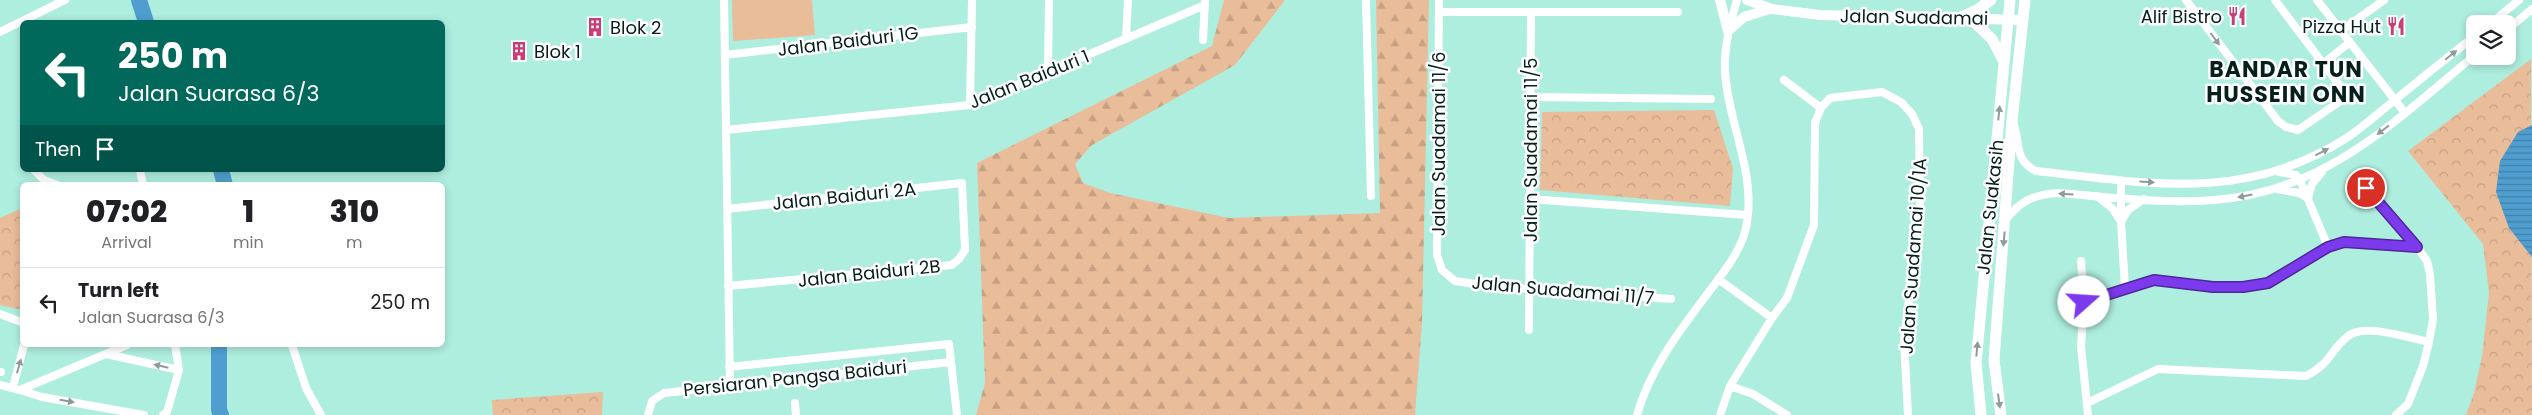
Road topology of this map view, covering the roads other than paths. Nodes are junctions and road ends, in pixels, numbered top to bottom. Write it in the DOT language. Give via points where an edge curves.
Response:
graph roads {
  1 [pos="65,0"];
  2 [pos="724,0"];
  3 [pos="972,0"];
  4 [pos="1049,0"];
  5 [pos="1128,0"];
  6 [pos="1366,0"];
  7 [pos="1439,0"];
  8 [pos="1720,0"];
  9 [pos="1737,0"];
  10 [pos="1747,0"];
  11 [pos="1991,0"];
  12 [pos="2010,0"];
  13 [pos="2025,0"];
  14 [pos="2186,0"];
  15 [pos="2275,0"];
  16 [pos="2317,0"];
  17 [pos="2384,0"];
  18 [pos="2519,0"];
  19 [pos="1205,3"];
  20 [pos="1772,9"];
  21 [pos="2532,9"];
  22 [pos="1439,12"];
  23 [pos="1531,12"];
  24 [pos="1678,12"];
  25 [pos="2501,15"];
  26 [pos="1965,18"];
  27 [pos="2008,19"];
  28 [pos="24,20"];
  29 [pos="2024,20"];
  30 [pos="20,22"];
  31 [pos="2516,22"];
  32 [pos="972,27"];
  33 [pos="1728,31"];
  34 [pos="2341,31"];
  35 [pos="0,32"];
  36 [pos="1126,39"];
  37 [pos="1203,40"];
  38 [pos="2350,42"];
  39 [pos="2466,43"];
  40 [pos="725,55"];
  41 [pos="2004,62"];
  42 [pos="2466,62"];
  43 [pos="2324,63"];
  44 [pos="1048,73"];
  45 [pos="1784,80"];
  46 [pos="1530,97"];
  47 [pos="1711,99"];
  48 [pos="2394,100"];
  49 [pos="970,105"];
  50 [pos="1822,108"];
  51 [pos="2405,113"];
  52 [pos="2012,121"];
  53 [pos="726,130"];
  54 [pos="2326,169"];
  55 [pos="36,172"];
  56 [pos="2277,172"];
  57 [pos="2121,180"];
  58 [pos="2300,180"];
  59 [pos="49,182"];
  60 [pos="962,183"];
  61 [pos="2366,188"];
  62 [pos="2275,189"];
  63 [pos="1371,196"];
  64 [pos="2097,196"];
  65 [pos="2120,198"];
  66 [pos="2308,198"];
  67 [pos="1530,199"];
  68 [pos="2144,199"];
  69 [pos="727,209"];
  70 [pos="1747,215"];
  71 [pos="2005,221"];
  72 [pos="2121,222"];
  73 [pos="2328,247"];
  74 [pos="2417,247"];
  75 [pos="2081,261"];
  76 [pos="1718,279"];
  77 [pos="1455,281"];
  78 [pos="728,286"];
  79 [pos="1530,288"];
  80 [pos="2125,288"];
  81 [pos="1670,299"];
  82 [pos="2084,302"];
  83 [pos="0,314"];
  84 [pos="1772,318"];
  85 [pos="20,322"];
  86 [pos="1529,330"];
  87 [pos="2429,342"];
  88 [pos="24,347"];
  89 [pos="121,347"];
  90 [pos="175,347"];
  91 [pos="293,347"];
  92 [pos="104,354"];
  93 [pos="951,362"];
  94 [pos="729,367"];
  95 [pos="179,370"];
  96 [pos="0,384"];
  97 [pos="730,384"];
  98 [pos="1730,386"];
  99 [pos="16,389"];
  100 [pos="2087,402"];
  101 [pos="795,403"];
  102 [pos="648,413"];
  103 [pos="144,415"];
  104 [pos="163,415"];
  105 [pos="321,415"];
  106 [pos="796,415"];
  107 [pos="957,415"];
  108 [pos="1636,415"];
  109 [pos="1720,415"];
  110 [pos="1787,415"];
  111 [pos="1908,415"];
  112 [pos="1981,415"];
  113 [pos="2001,415"];
  114 [pos="2088,415"];
  115 [pos="2396,415"];
  1 -- 28 [label="street"];
  2 -- 40 [label="street"];
  3 -- 32 [label="street"];
  4 -- 44 [label="street"];
  5 -- 36 [label="street"];
  6 -- 63 [label="street"];
  7 -- 22 [label="street, Jalan Suadamai 11/6"];
  8 -- 33 [label="street"];
  9 -- 33 [label="street"];
  10 -- 20 [label="street, Jalan Suadamai"];
  11 -- 26 [label="main road"];
  12 -- 27 [label="main road, Jalan Suakasih"];
  13 -- 29 [label="main road, Jalan Suakasih"];
  14 -- 43 [label="street, one-way" via="2278,121 2286,127 2298,130 2342,100 2344,91"];
  15 -- 43 [label="street"];
  16 -- 34 [label="street"];
  17 -- 34 [label="street"];
  18 -- 25 [label="street"];
  19 -- 36 [label="street, Jalan Baiduri 1"];
  19 -- 37 [label="street"];
  20 -- 26 [label="street, Jalan Suadamai" via="1820,15"];
  20 -- 33 [label="street" via="1744,17"];
  21 -- 31 [label="street"];
  22 -- 23 [label="street"];
  22 -- 77 [label="street, Jalan Suadamai 11/6" via="1437,256 1442,270"];
  23 -- 24 [label="street"];
  23 -- 46 [label="street, Jalan Suadamai 11/5"];
  26 -- 27 [label="street, Jalan Suadamai"];
  26 -- 41 [label="main road" via="1992,39"];
  27 -- 29 [label="street, Jalan Suadamai"];
  27 -- 41 [label="main road, Jalan Suakasih"];
  29 -- 52 [label="main road, Jalan Suakasih"];
  30 -- 35 [label="street"];
  32 -- 40 [label="street, Jalan Baiduri 1G"];
  32 -- 49 [label="street"];
  33 -- 70 [label="street" via="1725,72 1733,122 1746,168"];
  34 -- 38 [label="street"];
  36 -- 44 [label="street, Jalan Baiduri 1"];
  38 -- 43 [label="street"];
  38 -- 48 [label="street"];
  48 -- 39 [label="street, one-way"];
  40 -- 53 [label="street"];
  112 -- 41 [label="main road, Jalan Suakasih, one-way" via="1976,363"];
  42 -- 51 [label="street"];
  44 -- 49 [label="street, Jalan Baiduri 1"];
  45 -- 50 [label="street"];
  46 -- 47 [label="street"];
  46 -- 67 [label="street, Jalan Suadamai 11/5"];
  48 -- 51 [label="street"];
  56 -- 48 [label="street, one-way" via="2346,138"];
  49 -- 53 [label="street, Jalan Baiduri 1"];
  50 -- 84 [label="street" via="1815,123 1814,225 1787,298"];
  50 -- 111 [label="street, Jalan Suadamai 10/1A" via="1830,98 1882,92 1901,102 1919,129 1920,208 1904,340"];
  51 -- 54 [label="street, one-way"];
  52 -- 57 [label="street" via="2017,133 2019,156 2025,166 2036,171"];
  52 -- 71 [label="main road, Jalan Suakasih"];
  53 -- 69 [label="street"];
  54 -- 58 [label="street"];
  54 -- 66 [label="street" via="2312,184"];
  55 -- 59 [label="street"];
  57 -- 56 [label="street, one-way" via="2198,185"];
  56 -- 58 [label="street" via="2296,175"];
  57 -- 65 [label="street"];
  58 -- 62 [label="street"];
  58 -- 66 [label="street"];
  60 -- 69 [label="street, Jalan Baiduri 2A"];
  60 -- 78 [label="street, Jalan Baiduri 2B" via="965,250 952,265"];
  61 -- 74 [label="street"];
  62 -- 66 [label="street"];
  62 -- 68 [label="street, one-way" via="2214,200 2176,202"];
  64 -- 65 [label="street"];
  64 -- 71 [label="street, one-way" via="2058,194 2028,198"];
  64 -- 72 [label="street" via="2113,209"];
  65 -- 68 [label="street"];
  65 -- 72 [label="street"];
  66 -- 73 [label="street"];
  67 -- 70 [label="street"];
  67 -- 79 [label="street, Jalan Suadamai 11/5"];
  68 -- 72 [label="street" via="2128,210"];
  69 -- 78 [label="street"];
  70 -- 76 [label="street" via="1744,233 1732,260"];
  71 -- 113 [label="main road, Jalan Suakasih, one-way" via="1994,360"];
  72 -- 80 [label="street"];
  73 -- 74 [label="street" via="2344,242"];
  73 -- 80 [label="street" via="2268,283 2213,287 2154,280"];
  74 -- 87 [label="street" via="2427,261 2430,274 2434,319"];
  75 -- 82 [label="street"];
  76 -- 84 [label="street"];
  76 -- 108 [label="street" via="1657,367"];
  77 -- 79 [label="street, Jalan Suadamai 11/7"];
  78 -- 94 [label="street"];
  79 -- 81 [label="street, Jalan Suadamai 11/7"];
  79 -- 86 [label="street, Jalan Suadamai 11/5"];
  80 -- 82 [label="street"];
  82 -- 100 [label="street" via="2081,346"];
  83 -- 85 [label="street"];
  84 -- 98 [label="street"];
  87 -- 100 [label="street" via="2367,330 2356,331 2320,369 2306,376 2158,369"];
  87 -- 115 [label="street" via="2408,404"];
  99 -- 88 [label="street, one-way"];
  89 -- 92 [label="street"];
  90 -- 95 [label="street"];
  91 -- 105 [label="street" via="306,388"];
  95 -- 92 [label="street, one-way"];
  92 -- 99 [label="street"];
  93 -- 94 [label="street" via="949,344 941,343"];
  93 -- 97 [label="street, Persiaran Pangsa Baiduri"];
  93 -- 107 [label="street"];
  94 -- 97 [label="street"];
  95 -- 104 [label="street"];
  96 -- 99 [label="street"];
  97 -- 102 [label="street, Persiaran Pangsa Baiduri" via="664,393 652,401"];
  98 -- 109 [label="street"];
  98 -- 110 [label="street" via="1752,394"];
  99 -- 103 [label="street, one-way"];
  100 -- 114 [label="street"];
  101 -- 106 [label="street"];
}
